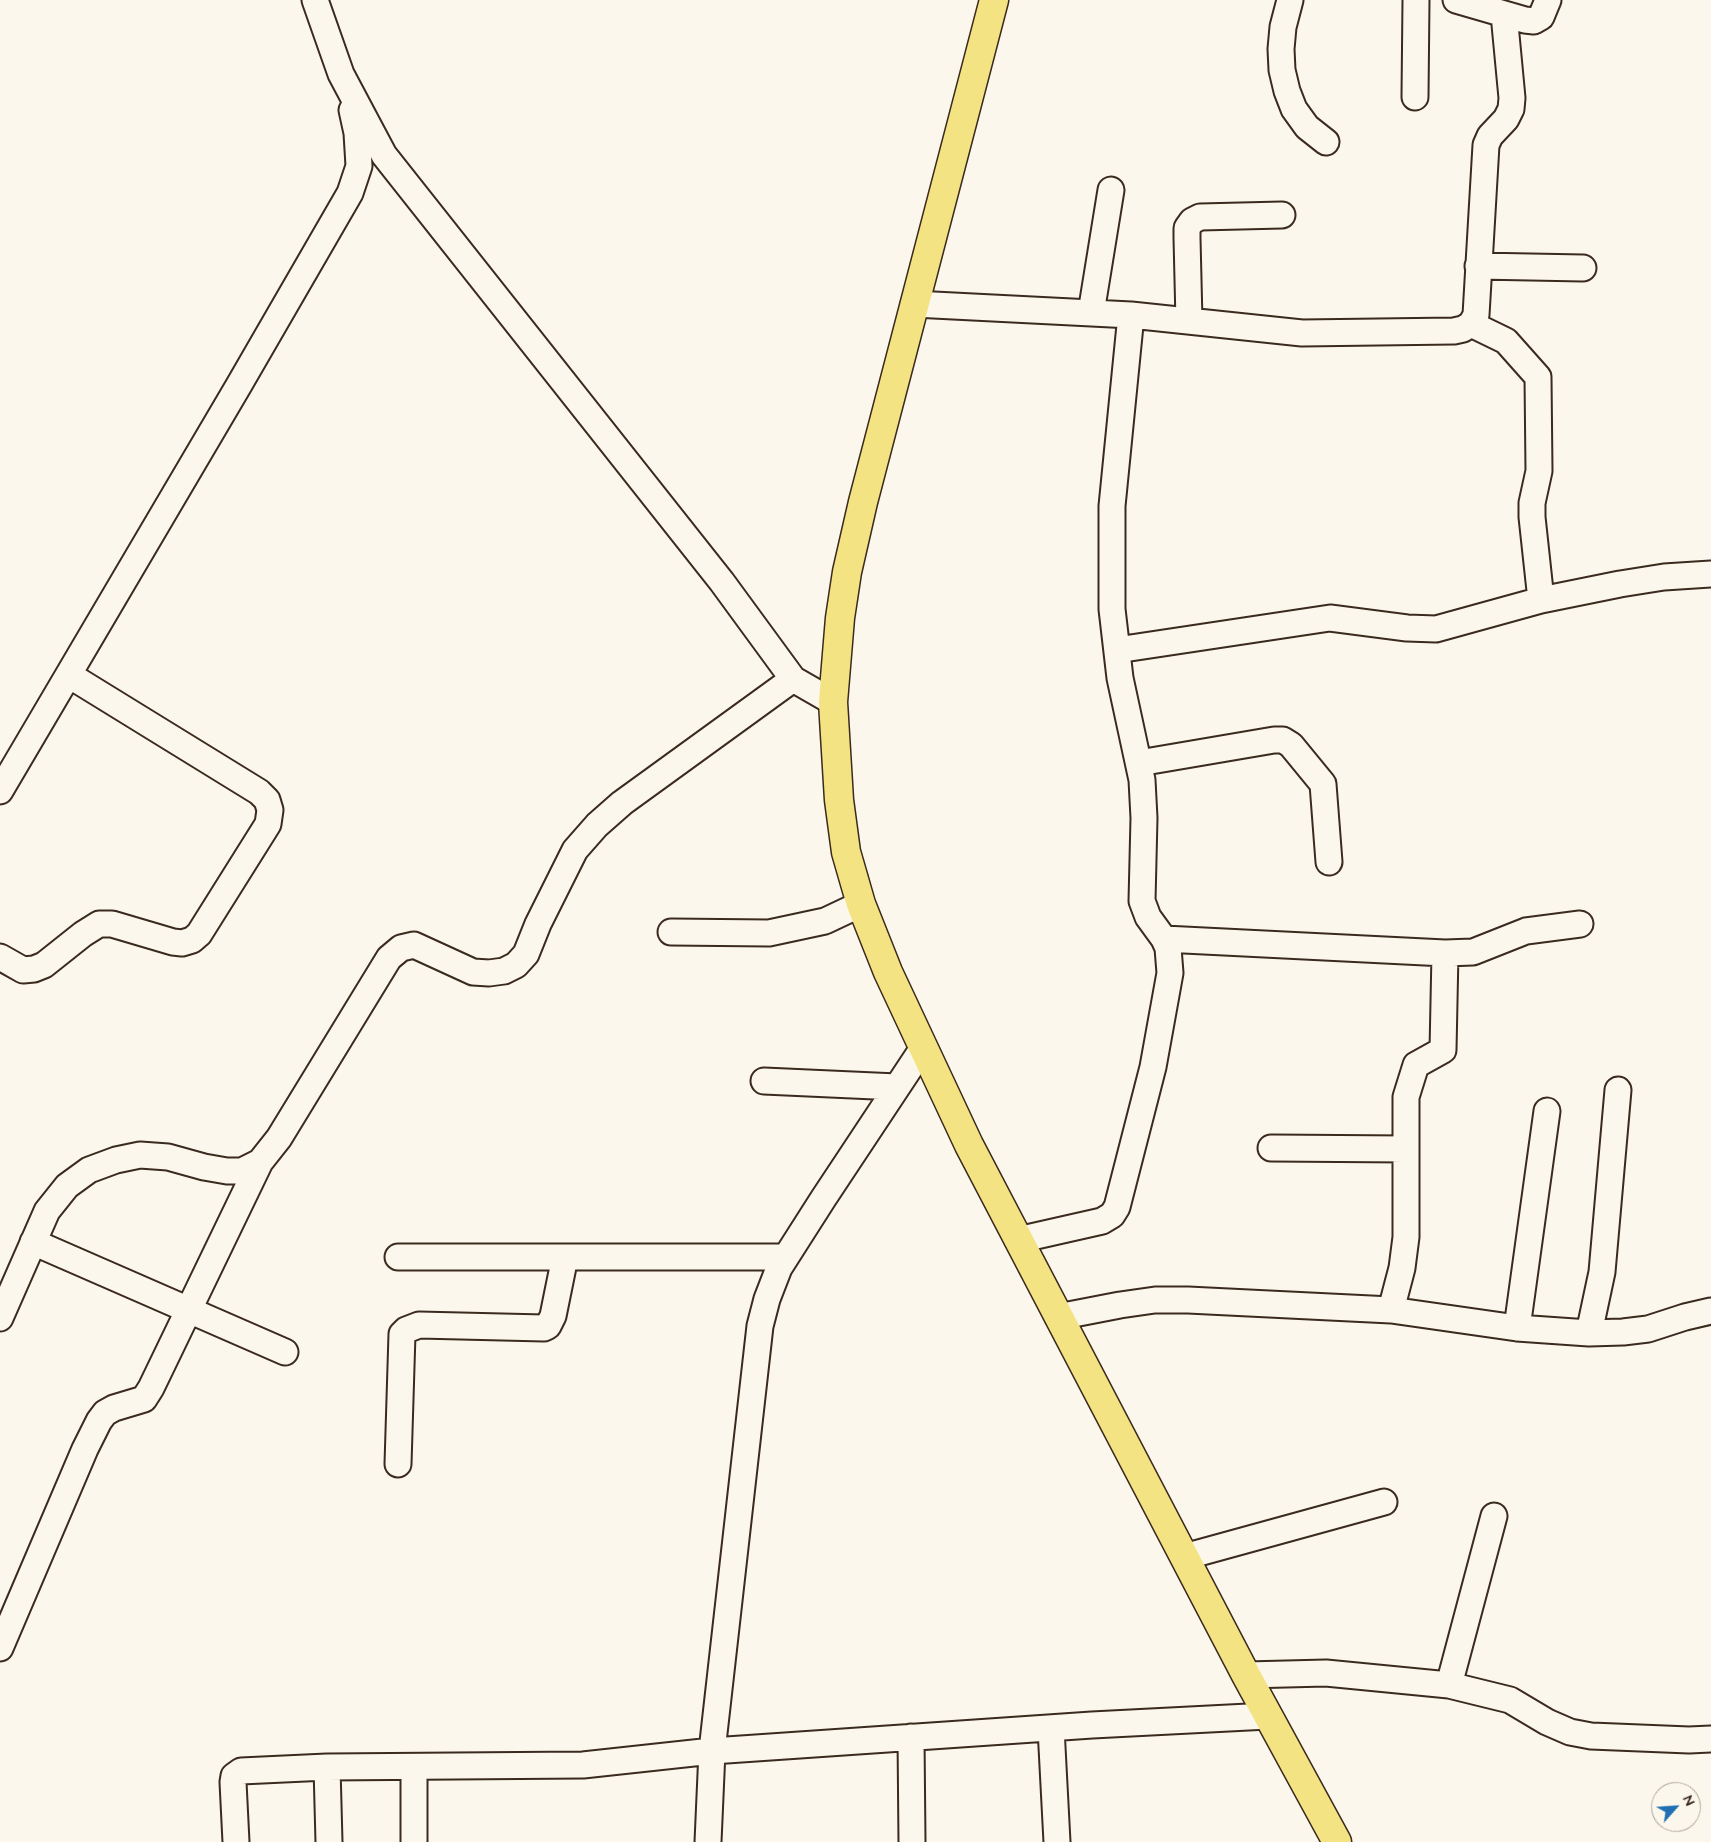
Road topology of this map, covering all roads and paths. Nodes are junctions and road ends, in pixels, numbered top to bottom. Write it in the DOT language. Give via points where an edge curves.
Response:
graph roads {
  1 [pos="315,0"];
  2 [pos="994,0"];
  3 [pos="1290,0"];
  4 [pos="1416,0"];
  5 [pos="1456,0"];
  6 [pos="1548,0"];
  7 [pos="1500,9"];
  8 [pos="341,74"];
  9 [pos="1415,98"];
  10 [pos="1326,142"];
  11 [pos="1111,190"];
  12 [pos="1282,215"];
  13 [pos="1478,266"];
  14 [pos="1583,268"];
  15 [pos="914,304"];
  16 [pos="1091,313"];
  17 [pos="1130,315"];
  18 [pos="1189,321"];
  19 [pos="1471,324"];
  20 [pos="1711,574"];
  21 [pos="1541,600"];
  22 [pos="1117,650"];
  23 [pos="69,675"];
  24 [pos="793,679"];
  25 [pos="833,702"];
  26 [pos="1138,763"];
  27 [pos="0,791"];
  28 [pos="1329,862"];
  29 [pos="861,904"];
  30 [pos="1580,924"];
  31 [pos="671,932"];
  32 [pos="1164,939"];
  33 [pos="1445,953"];
  34 [pos="0,957"];
  35 [pos="923,1048"];
  36 [pos="764,1081"];
  37 [pos="897,1087"];
  38 [pos="1618,1090"];
  39 [pos="1547,1111"];
  40 [pos="1271,1148"];
  41 [pos="1406,1149"];
  42 [pos="260,1162"];
  43 [pos="1018,1240"];
  44 [pos="33,1242"];
  45 [pos="398,1257"];
  46 [pos="565,1257"];
  47 [pos="786,1257"];
  48 [pos="188,1310"];
  49 [pos="1391,1310"];
  50 [pos="1711,1311"];
  51 [pos="1058,1317"];
  52 [pos="0,1318"];
  53 [pos="1517,1328"];
  54 [pos="1589,1333"];
  55 [pos="285,1352"];
  56 [pos="398,1464"];
  57 [pos="1384,1502"];
  58 [pos="1494,1516"];
  59 [pos="1184,1557"];
  60 [pos="0,1648"];
  61 [pos="1246,1675"];
  62 [pos="1449,1685"];
  63 [pos="1268,1716"];
  64 [pos="1051,1728"];
  65 [pos="910,1737"];
  66 [pos="1711,1738"];
  67 [pos="712,1751"];
  68 [pos="327,1768"];
  69 [pos="414,1768"];
  70 [pos="236,1842"];
  71 [pos="329,1842"];
  72 [pos="414,1842"];
  73 [pos="708,1842"];
  74 [pos="912,1842"];
  75 [pos="1057,1842"];
  76 [pos="1337,1842"];
  1 -- 8 [label="street"];
  2 -- 15 [label="highway"];
  3 -- 10 [label="street" via="1281,48 1287,92 1307,127"];
  4 -- 9 [label="street"];
  5 -- 7 [label="street"];
  6 -- 7 [label="street" via="1540,17 1534,21"];
  7 -- 13 [label="street" via="1512,98 1506,119 1486,145"];
  8 -- 23 [label="street" via="357,133 358,166 350,192"];
  8 -- 24 [label="street" via="384,156 722,582"];
  11 -- 16 [label="street"];
  12 -- 18 [label="street" via="1200,217 1192,221 1187,228"];
  13 -- 14 [label="street"];
  13 -- 19 [label="street" via="1476,315"];
  15 -- 16 [label="street"];
  15 -- 25 [label="highway" via="847,572"];
  16 -- 17 [label="street"];
  17 -- 18 [label="street"];
  17 -- 22 [label="street" via="1112,506 1112,609"];
  18 -- 19 [label="street" via="1302,333 1454,331"];
  19 -- 21 [label="street" via="1506,341 1538,377 1539,471 1532,517"];
  20 -- 21 [label="street" via="1655,579"];
  21 -- 22 [label="street" via="1436,628 1407,628 1330,618"];
  22 -- 26 [label="street"];
  23 -- 27 [label="street"];
  23 -- 34 [label="street" via="259,792 270,810 268,824 199,934 192,940 172,942 112,924 99,924 34,970 22,970"];
  24 -- 25 [label="street"];
  24 -- 42 [label="street" via="622,802 597,824 575,850 526,954 516,965 504,971 473,972 414,945 401,948 389,958 279,1138"];
  25 -- 29 [label="highway" via="846,852"];
  26 -- 28 [label="street" via="1283,740 1291,745 1323,784"];
  26 -- 32 [label="street" via="1144,818 1142,901 1148,917"];
  29 -- 31 [label="street" via="825,921 769,933"];
  29 -- 35 [label="highway"];
  30 -- 33 [label="street" via="1526,931 1473,952"];
  32 -- 33 [label="street"];
  32 -- 43 [label="street" via="1170,958 1154,1066 1117,1207 1102,1221"];
  33 -- 41 [label="street" via="1443,1050 1416,1065 1406,1097"];
  35 -- 37 [label="street"];
  35 -- 43 [label="highway"];
  36 -- 37 [label="street"];
  37 -- 47 [label="street"];
  38 -- 54 [label="street" via="1602,1272"];
  39 -- 53 [label="street"];
  40 -- 41 [label="street"];
  41 -- 49 [label="street" via="1405,1252"];
  42 -- 44 [label="street" via="242,1171 227,1171 140,1154 116,1160 89,1170 67,1186 47,1210"];
  42 -- 48 [label="street"];
  43 -- 51 [label="highway"];
  44 -- 48 [label="street"];
  44 -- 52 [label="street"];
  45 -- 46 [label="street"];
  46 -- 47 [label="street"];
  46 -- 56 [label="street" via="553,1316 544,1328 419,1325 402,1334"];
  47 -- 67 [label="street" via="779,1268 760,1326"];
  48 -- 55 [label="street"];
  48 -- 60 [label="street" via="144,1399 104,1413 85,1449"];
  49 -- 51 [label="street" via="1156,1300"];
  49 -- 53 [label="street"];
  50 -- 54 [label="street" via="1648,1329"];
  51 -- 59 [label="highway"];
  53 -- 54 [label="street"];
  57 -- 59 [label="street"];
  58 -- 62 [label="street"];
  59 -- 61 [label="highway"];
  61 -- 62 [label="street" via="1326,1673"];
  61 -- 63 [label="highway"];
  62 -- 66 [label="street" via="1510,1700 1570,1732 1591,1736"];
  63 -- 64 [label="street"];
  63 -- 76 [label="highway"];
  64 -- 65 [label="street"];
  64 -- 75 [label="street"];
  65 -- 67 [label="street"];
  65 -- 74 [label="street"];
  67 -- 69 [label="street" via="583,1765"];
  67 -- 73 [label="street"];
  68 -- 69 [label="street"];
  68 -- 70 [label="street" via="237,1773 233,1782"];
  68 -- 71 [label="street"];
  69 -- 72 [label="street"];
}
